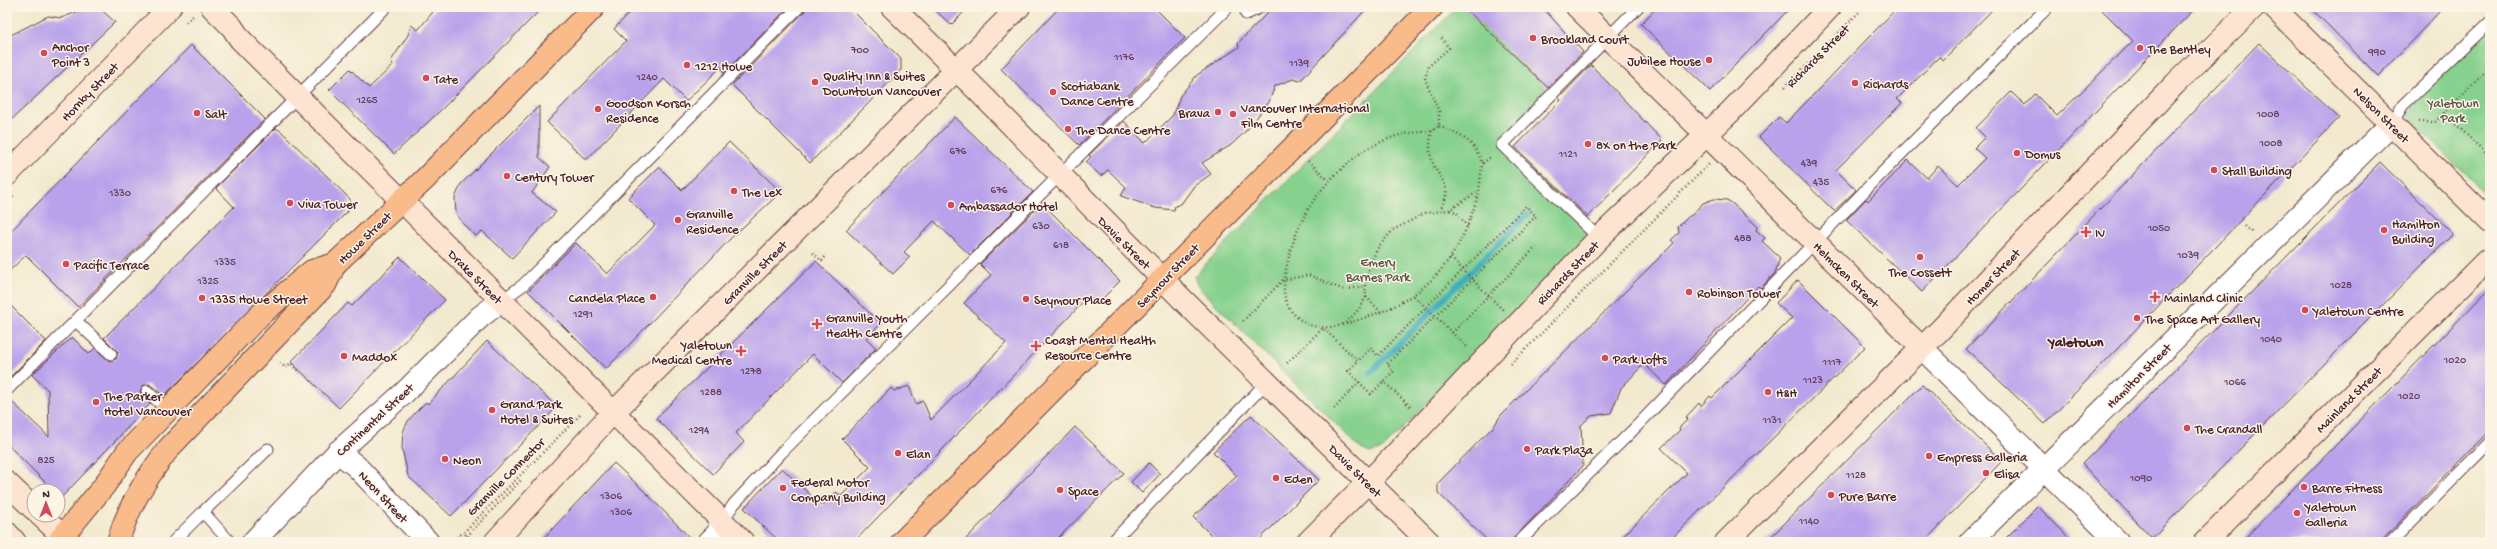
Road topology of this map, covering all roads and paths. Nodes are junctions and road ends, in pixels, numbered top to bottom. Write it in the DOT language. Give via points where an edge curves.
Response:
graph roads {
  1 [pos="170,7"];
  2 [pos="386,7"];
  3 [pos="594,7"];
  4 [pos="799,7"];
  5 [pos="892,7"];
  6 [pos="1019,7"];
  7 [pos="1228,7"];
  8 [pos="1432,7"];
  9 [pos="1577,7"];
  10 [pos="1638,7"];
  11 [pos="1830,7"];
  12 [pos="1864,7"];
  13 [pos="2048,7"];
  14 [pos="2254,7"];
  15 [pos="2273,7"];
  16 [pos="1260,8"];
  17 [pos="205,9"];
  18 [pos="1246,14"];
  19 [pos="2490,22"];
  20 [pos="183,26"];
  21 [pos="1440,36"];
  22 [pos="1608,38"];
  23 [pos="2490,67"];
  24 [pos="957,71"];
  25 [pos="1784,88"];
  26 [pos="297,96"];
  27 [pos="2444,113"];
  28 [pos="2392,123"];
  29 [pos="2416,125"];
  30 [pos="1439,126"];
  31 [pos="1432,131"];
  32 [pos="1705,134"];
  33 [pos="1502,145"];
  34 [pos="2490,157"];
  35 [pos="1482,164"];
  36 [pos="1710,164"];
  37 [pos="1314,167"];
  38 [pos="7,175"];
  39 [pos="1059,175"];
  40 [pos="1328,180"];
  41 [pos="2490,183"];
  42 [pos="2487,186"];
  43 [pos="1479,191"];
  44 [pos="402,201"];
  45 [pos="1440,210"];
  46 [pos="1449,210"];
  47 [pos="2490,222"];
  48 [pos="2244,226"];
  49 [pos="1468,227"];
  50 [pos="2252,234"];
  51 [pos="1599,238"];
  52 [pos="1816,243"];
  53 [pos="1536,247"];
  54 [pos="813,253"];
  55 [pos="826,256"];
  56 [pos="2488,257"];
  57 [pos="1451,258"];
  58 [pos="335,264"];
  59 [pos="1462,270"];
  60 [pos="1162,279"];
  61 [pos="1283,280"];
  62 [pos="1472,280"];
  63 [pos="1365,286"];
  64 [pos="2179,295"];
  65 [pos="1414,296"];
  66 [pos="1489,296"];
  67 [pos="1366,297"];
  68 [pos="501,301"];
  69 [pos="2185,302"];
  70 [pos="1425,308"];
  71 [pos="1503,310"];
  72 [pos="1381,312"];
  73 [pos="1435,317"];
  74 [pos="76,320"];
  75 [pos="1243,321"];
  76 [pos="1345,324"];
  77 [pos="1323,328"];
  78 [pos="1452,333"];
  79 [pos="1468,347"];
  80 [pos="1922,348"];
  81 [pos="111,354"];
  82 [pos="1358,361"];
  83 [pos="280,363"];
  84 [pos="1287,363"];
  85 [pos="1508,367"];
  86 [pos="300,372"];
  87 [pos="1383,381"];
  88 [pos="1267,382"];
  89 [pos="1359,382"];
  90 [pos="7,390"];
  91 [pos="148,392"];
  92 [pos="1413,409"];
  93 [pos="167,410"];
  94 [pos="1334,410"];
  95 [pos="583,411"];
  96 [pos="613,413"];
  97 [pos="2490,442"];
  98 [pos="268,449"];
  99 [pos="338,452"];
  100 [pos="2043,468"];
  101 [pos="1368,482"];
  102 [pos="7,483"];
  103 [pos="26,501"];
  104 [pos="203,512"];
  105 [pos="722,521"];
  106 [pos="47,523"];
  107 [pos="7,533"];
  108 [pos="465,534"];
  109 [pos="470,538"];
  110 [pos="455,539"];
  111 [pos="63,540"];
  112 [pos="2393,541"];
  113 [pos="15,542"];
  114 [pos="118,542"];
  115 [pos="173,542"];
  116 [pos="230,542"];
  117 [pos="253,542"];
  118 [pos="428,542"];
  119 [pos="451,542"];
  120 [pos="458,542"];
  121 [pos="495,542"];
  122 [pos="709,542"];
  123 [pos="743,542"];
  124 [pos="902,542"];
  125 [pos="1112,542"];
  126 [pos="1308,542"];
  127 [pos="1429,542"];
  128 [pos="1519,542"];
  129 [pos="1726,542"];
  130 [pos="1970,542"];
  131 [pos="2118,542"];
  132 [pos="2205,542"];
  1 -- 38 [label="street, Hornby Street"];
  2 -- 26 [label="lane"];
  3 -- 44 [label="highway, Howe Street"];
  4 -- 68 [label="lane" via="523,285"];
  5 -- 24 [label="street, Davie Street"];
  6 -- 24 [label="street, Granville Street"];
  7 -- 39 [label="lane"];
  8 -- 60 [label="highway, Seymour Street"];
  9 -- 22 [label="street, Helmcken Street"];
  10 -- 22 [label="lane"];
  11 -- 32 [label="street, Richards Street" via="1730,112"];
  12 -- 25 [label="path, Richards Street"];
  13 -- 52 [label="lane"];
  14 -- 80 [label="street, Homer Street" via="2176,83"];
  15 -- 28 [label="street, Nelson Street"];
  16 -- 18 [label="lane"];
  17 -- 20 [label="path"];
  17 -- 26 [label="street, Drake Street" via="232,27 240,39"];
  19 -- 28 [label="lane" via="2403,105"];
  21 -- 30 [label="path" via="1449,48 1428,67 1425,79 1439,112"];
  22 -- 32 [label="street, Helmcken Street"];
  22 -- 33 [label="lane"];
  23 -- 27 [label="path"];
  24 -- 39 [label="street, Davie Street"];
  24 -- 96 [label="street, Granville Street"];
  26 -- 44 [label="street, Drake Street"];
  26 -- 74 [label="lane"];
  27 -- 29 [label="path" via="2435,122 2420,120"];
  27 -- 34 [label="path"];
  28 -- 47 [label="street, Nelson Street"];
  28 -- 100 [label="street, Hamilton Street"];
  30 -- 31 [label="path"];
  30 -- 35 [label="path" via="1466,138 1479,151"];
  31 -- 40 [label="path" via="1404,134 1364,150"];
  31 -- 45 [label="path" via="1429,142 1431,156 1446,183 1446,197"];
  32 -- 51 [label="street, Richards Street"];
  32 -- 52 [label="street, Helmcken Street"];
  33 -- 35 [label="path"];
  33 -- 51 [label="lane"];
  35 -- 43 [label="path"];
  36 -- 85 [label="path, Richards Street"];
  37 -- 40 [label="path"];
  39 -- 60 [label="street, Davie Street"];
  39 -- 105 [label="lane" via="780,453"];
  40 -- 61 [label="path" via="1309,205 1299,224"];
  41 -- 42 [label="path"];
  43 -- 46 [label="path"];
  43 -- 49 [label="path"];
  44 -- 58 [label="highway, Howe Street"];
  44 -- 68 [label="street, Drake Street"];
  45 -- 46 [label="path"];
  45 -- 63 [label="path" via="1425,213 1393,230 1379,246 1371,262"];
  46 -- 49 [label="path" via="1456,212"];
  48 -- 50 [label="path"];
  49 -- 57 [label="path"];
  51 -- 101 [label="street, Richards Street"];
  52 -- 80 [label="street, Helmcken Street"];
  52 -- 128 [label="lane"];
  53 -- 66 [label="path"];
  54 -- 55 [label="path" via="822,261"];
  56 -- 132 [label="street, Mainland Street"];
  57 -- 59 [label="path"];
  57 -- 65 [label="path"];
  58 -- 93 [label="highway" via="312,271 261,314"];
  58 -- 114 [label="highway, Howe Street" via="325,285 169,448 148,476 124,518"];
  59 -- 62 [label="path"];
  59 -- 62 [label="path" via="1526,206 1536,216"];
  59 -- 70 [label="path"];
  60 -- 88 [label="street, Davie Street"];
  60 -- 124 [label="highway, Seymour Street"];
  61 -- 63 [label="path" via="1309,275 1344,290"];
  61 -- 75 [label="path"];
  61 -- 77 [label="path" via="1289,306 1298,320 1309,326"];
  62 -- 66 [label="path"];
  62 -- 73 [label="path"];
  63 -- 67 [label="path"];
  64 -- 69 [label="path"];
  65 -- 70 [label="path"];
  65 -- 72 [label="path"];
  66 -- 71 [label="path"];
  66 -- 78 [label="path"];
  67 -- 72 [label="path"];
  67 -- 76 [label="path"];
  68 -- 96 [label="street, Drake Street"];
  68 -- 99 [label="street, Continental Street" via="480,317 404,393"];
  70 -- 73 [label="path"];
  70 -- 82 [label="path" via="1378,356 1370,348"];
  72 -- 76 [label="path"];
  73 -- 78 [label="path"];
  73 -- 87 [label="path" via="1387,364 1394,371"];
  74 -- 81 [label="lane"];
  74 -- 90 [label="lane"];
  76 -- 77 [label="path"];
  77 -- 82 [label="path"];
  77 -- 84 [label="path"];
  78 -- 79 [label="path"];
  80 -- 100 [label="street, Helmcken Street"];
  80 -- 129 [label="street, Homer Street"];
  82 -- 89 [label="path" via="1348,371"];
  83 -- 86 [label="path" via="286,368 290,363"];
  87 -- 89 [label="path" via="1371,394"];
  87 -- 92 [label="path"];
  88 -- 101 [label="street, Davie Street"];
  88 -- 125 [label="lane"];
  89 -- 94 [label="path"];
  91 -- 93 [label="lane"];
  93 -- 111 [label="highway" via="126,452"];
  95 -- 110 [label="path, Granville Connector"];
  96 -- 105 [label="street, Drake Street"];
  96 -- 121 [label="street, Granville Street"];
  97 -- 112 [label="lane"];
  98 -- 104 [label="lane"];
  99 -- 117 [label="street, Continental Street"];
  99 -- 118 [label="street, Neon Street" via="356,466"];
  100 -- 130 [label="street, Hamilton Street"];
  100 -- 131 [label="street, Helmcken Street"];
  101 -- 126 [label="street, Richards Street"];
  101 -- 127 [label="street, Davie Street"];
  102 -- 103 [label="street"];
  104 -- 115 [label="lane"];
  104 -- 116 [label="lane"];
  105 -- 122 [label="street" via="718,533"];
  105 -- 123 [label="street, Drake Street"];
  106 -- 111 [label="street"];
  107 -- 113 [label="street"];
  108 -- 109 [label="path"];
  110 -- 119 [label="path, Granville Connector"];
  110 -- 120 [label="path"];
}
